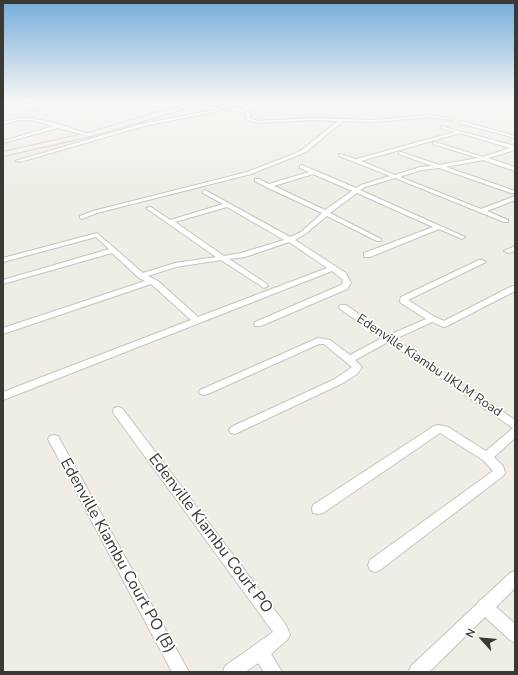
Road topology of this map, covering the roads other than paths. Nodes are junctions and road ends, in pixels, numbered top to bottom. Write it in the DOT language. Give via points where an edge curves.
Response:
graph roads {
  1 [pos="40,132"];
  2 [pos="78,132"];
  3 [pos="101,132"];
  4 [pos="120,132"];
  5 [pos="328,132"];
  6 [pos="460,132"];
  7 [pos="495,132"];
  8 [pos="89,135"];
  9 [pos="515,137"];
  10 [pos="3,142"];
  11 [pos="435,143"];
  12 [pos="515,148"];
  13 [pos="401,153"];
  14 [pos="3,154"];
  15 [pos="341,155"];
  16 [pos="484,158"];
  17 [pos="18,161"];
  18 [pos="356,161"];
  19 [pos="439,166"];
  20 [pos="302,167"];
  21 [pos="515,169"];
  22 [pos="314,172"];
  23 [pos="398,177"];
  24 [pos="257,180"];
  25 [pos="268,186"];
  26 [pos="357,190"];
  27 [pos="205,192"];
  28 [pos="514,195"];
  29 [pos="227,204"];
  30 [pos="149,208"];
  31 [pos="481,210"];
  32 [pos="326,213"];
  33 [pos="82,218"];
  34 [pos="506,221"];
  35 [pos="169,222"];
  36 [pos="439,227"];
  37 [pos="462,237"];
  38 [pos="290,240"];
  39 [pos="379,240"];
  40 [pos="114,250"];
  41 [pos="367,255"];
  42 [pos="223,258"];
  43 [pos="3,260"];
  44 [pos="482,262"];
  45 [pos="333,268"];
  46 [pos="142,276"];
  47 [pos="152,281"];
  48 [pos="3,282"];
  49 [pos="264,286"];
  50 [pos="515,288"];
  51 [pos="343,307"];
  52 [pos="432,319"];
  53 [pos="197,321"];
  54 [pos="258,324"];
  55 [pos="3,331"];
  56 [pos="389,338"];
  57 [pos="349,359"];
  58 [pos="204,392"];
  59 [pos="3,396"];
  60 [pos="118,412"];
  61 [pos="515,424"];
  62 [pos="235,430"];
  63 [pos="515,432"];
  64 [pos="54,439"];
  65 [pos="487,457"];
  66 [pos="318,509"];
  67 [pos="375,566"];
  68 [pos="515,578"];
  69 [pos="484,606"];
  70 [pos="515,635"];
  71 [pos="260,652"];
  72 [pos="181,672"];
  73 [pos="231,672"];
  74 [pos="274,672"];
  75 [pos="417,672"];
  1 -- 10 [label="street"];
  2 -- 8 [label="street"];
  3 -- 8 [label="main road"];
  4 -- 17 [label="street"];
  5 -- 33 [label="street" via="304,151 249,173 95,212"];
  6 -- 12 [label="street"];
  6 -- 18 [label="street"];
  7 -- 9 [label="street"];
  8 -- 14 [label="main road"];
  11 -- 16 [label="street"];
  12 -- 16 [label="street"];
  13 -- 19 [label="street"];
  15 -- 18 [label="street"];
  16 -- 19 [label="street"];
  16 -- 21 [label="street"];
  18 -- 23 [label="street"];
  19 -- 23 [label="street" via="420,169"];
  19 -- 28 [label="street"];
  20 -- 22 [label="street"];
  22 -- 25 [label="street"];
  22 -- 26 [label="street"];
  23 -- 26 [label="street"];
  23 -- 31 [label="street"];
  24 -- 25 [label="street"];
  25 -- 32 [label="street"];
  26 -- 32 [label="street"];
  26 -- 36 [label="street"];
  27 -- 29 [label="street"];
  28 -- 31 [label="street"];
  29 -- 35 [label="street"];
  29 -- 38 [label="street"];
  30 -- 35 [label="street"];
  31 -- 34 [label="street"];
  32 -- 38 [label="street" via="303,233"];
  32 -- 39 [label="street"];
  35 -- 42 [label="street"];
  36 -- 37 [label="street"];
  36 -- 41 [label="street"];
  38 -- 42 [label="street" via="242,255"];
  38 -- 45 [label="street"];
  40 -- 43 [label="street" via="97,235"];
  40 -- 46 [label="street"];
  40 -- 48 [label="street"];
  42 -- 46 [label="street" via="175,265"];
  42 -- 49 [label="street"];
  44 -- 52 [label="street" via="404,299"];
  45 -- 53 [label="street"];
  45 -- 54 [label="street" via="346,279 344,287"];
  46 -- 47 [label="street"];
  47 -- 53 [label="street"];
  47 -- 55 [label="street"];
  50 -- 52 [label="street" via="444,324"];
  51 -- 56 [label="street, Edenville Kiambu IJKLM Road"];
  52 -- 56 [label="street"];
  53 -- 59 [label="street"];
  56 -- 57 [label="street"];
  56 -- 61 [label="street, Edenville Kiambu IJKLM Road"];
  57 -- 58 [label="street" via="327,342 318,341"];
  57 -- 62 [label="street" via="357,367 354,372"];
  60 -- 71 [label="street, Edenville Kiambu Court PO" via="281,630 282,635"];
  63 -- 65 [label="street"];
  64 -- 72 [label="street, Edenville Kiambu Court PO (B)"];
  65 -- 66 [label="street" via="444,430 438,429"];
  65 -- 67 [label="street" via="499,469 498,473"];
  68 -- 69 [label="street"];
  69 -- 70 [label="street"];
  69 -- 75 [label="street"];
  71 -- 73 [label="street"];
  71 -- 74 [label="street"];
}
